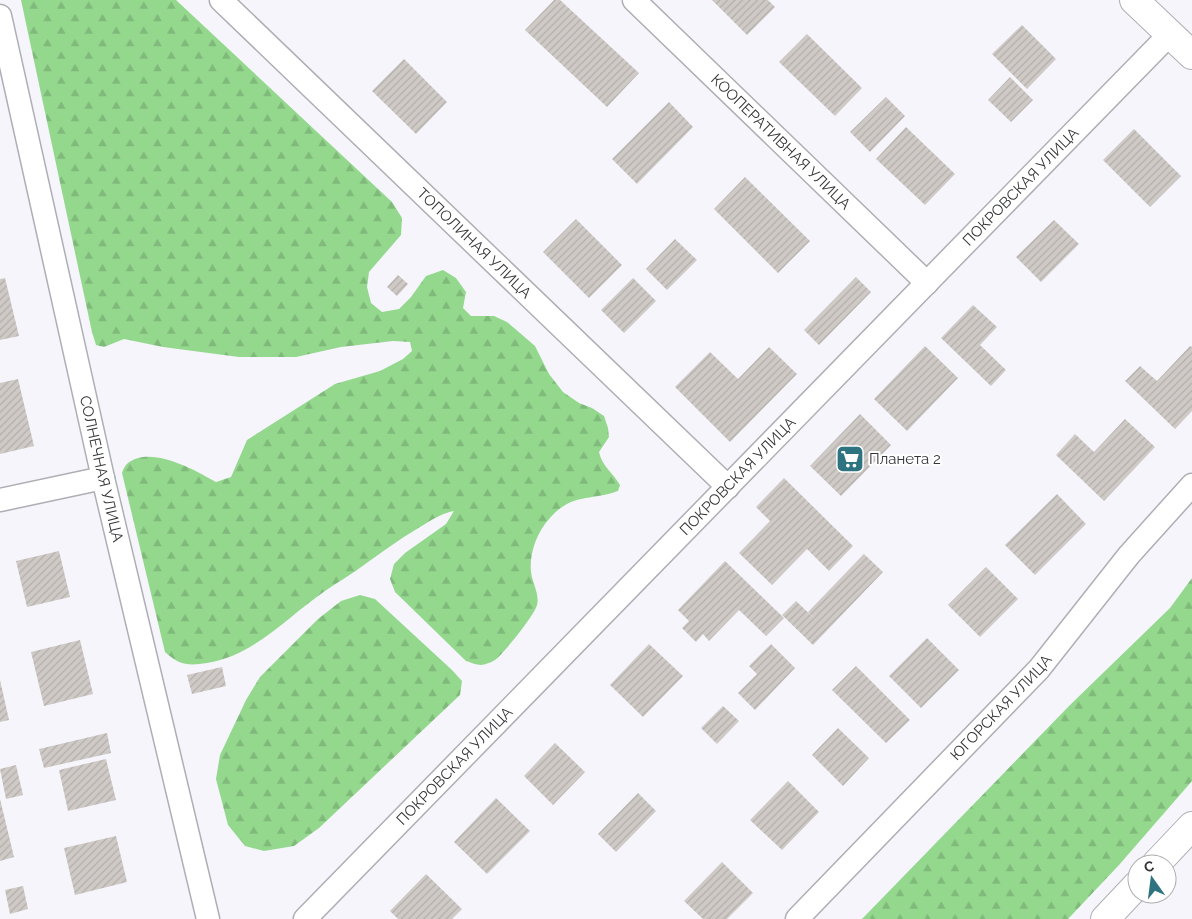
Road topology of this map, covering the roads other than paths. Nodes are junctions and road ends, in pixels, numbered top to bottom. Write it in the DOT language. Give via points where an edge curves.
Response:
graph roads {
  1 [pos="221,0"];
  2 [pos="634,0"];
  3 [pos="1134,0"];
  4 [pos="0,16"];
  5 [pos="1170,34"];
  6 [pos="1192,55"];
  7 [pos="927,283"];
  8 [pos="103,478"];
  9 [pos="1192,485"];
  10 [pos="728,487"];
  11 [pos="0,500"];
  12 [pos="1192,826"];
  13 [pos="1165,854"];
  14 [pos="1127,896"];
  15 [pos="208,919"];
  16 [pos="305,919"];
  17 [pos="797,919"];
  18 [pos="1105,919"];
  1 -- 10 [label="street, ТОПОЛИНАЯ УЛИЦА"];
  2 -- 7 [label="street, КООПЕРАТИВНАЯ УЛИЦА"];
  3 -- 5 [label="main road"];
  4 -- 8 [label="street, СОЛНЕЧНАЯ УЛИЦА"];
  5 -- 6 [label="main road"];
  5 -- 7 [label="street, ПОКРОВСКАЯ УЛИЦА"];
  7 -- 10 [label="street, ПОКРОВСКАЯ УЛИЦА"];
  8 -- 11 [label="street"];
  8 -- 15 [label="street, СОЛНЕЧНАЯ УЛИЦА"];
  9 -- 17 [label="street, ЮГОРСКАЯ УЛИЦА" via="1129,555 1039,669"];
  10 -- 16 [label="street, ПОКРОВСКАЯ УЛИЦА"];
  12 -- 13 [label="main road"];
  14 -- 18 [label="main road"];
}
